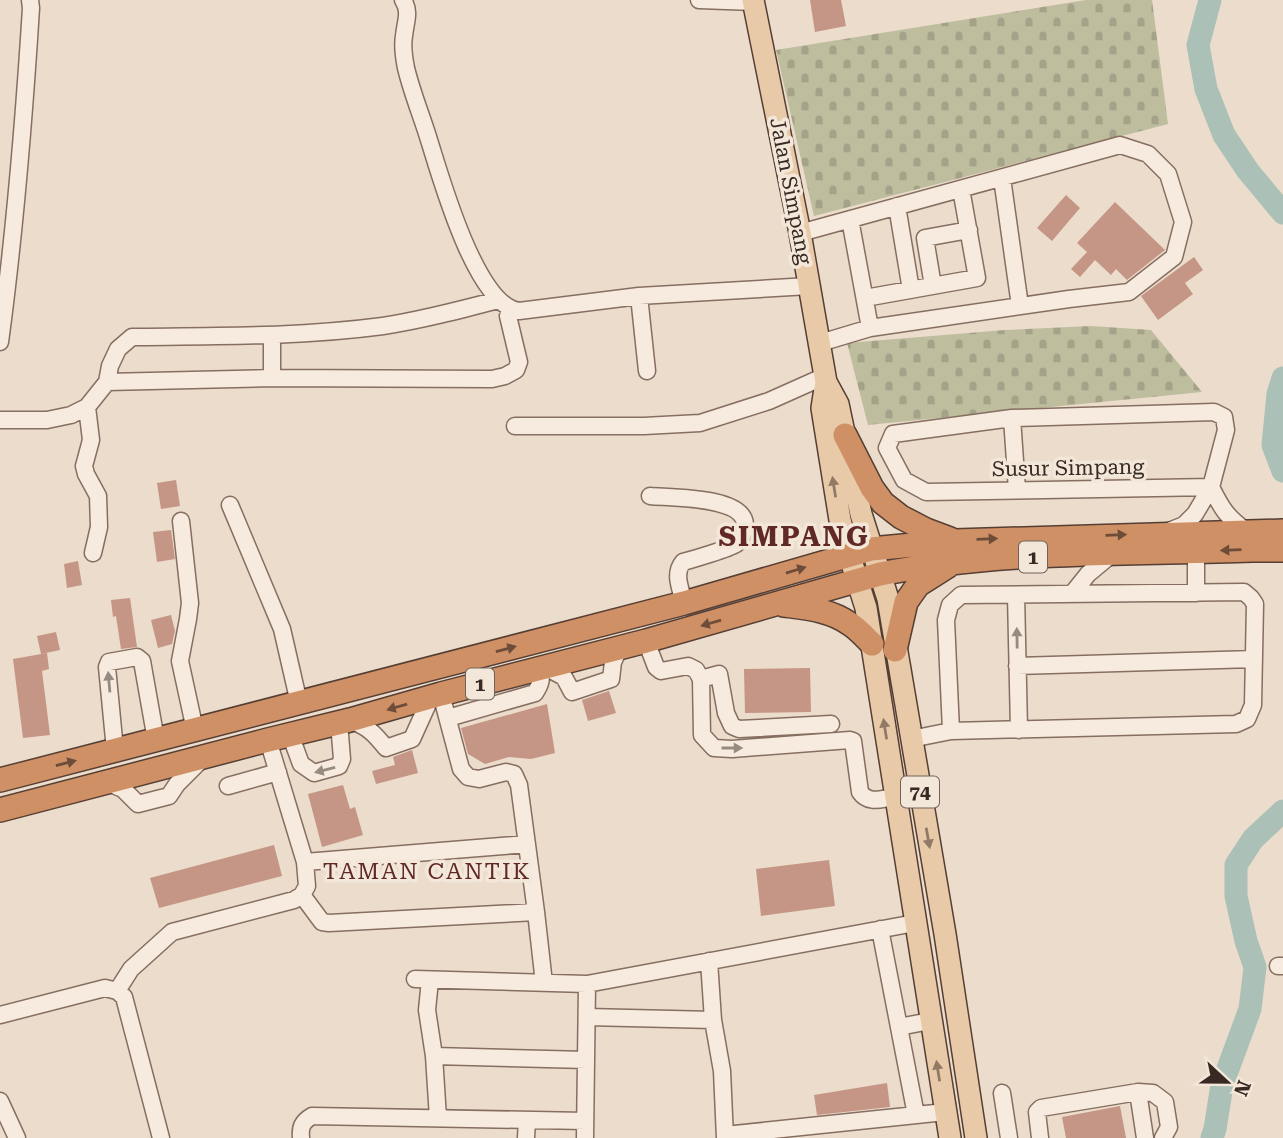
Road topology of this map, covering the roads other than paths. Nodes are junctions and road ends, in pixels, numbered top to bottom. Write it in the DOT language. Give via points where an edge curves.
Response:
graph roads {
  1 [pos="30,0"];
  2 [pos="403,0"];
  3 [pos="699,0"];
  4 [pos="753,1"];
  5 [pos="1002,178"];
  6 [pos="961,189"];
  7 [pos="897,206"];
  8 [pos="850,219"];
  9 [pos="969,230"];
  10 [pos="800,233"];
  11 [pos="809,286"];
  12 [pos="933,286"];
  13 [pos="911,290"];
  14 [pos="639,296"];
  15 [pos="865,298"];
  16 [pos="504,305"];
  17 [pos="1020,306"];
  18 [pos="870,328"];
  19 [pos="272,335"];
  20 [pos="0,342"];
  21 [pos="820,343"];
  22 [pos="647,371"];
  23 [pos="272,378"];
  24 [pos="826,379"];
  25 [pos="107,382"];
  26 [pos="87,407"];
  27 [pos="1012,418"];
  28 [pos="0,420"];
  29 [pos="515,426"];
  30 [pos="845,435"];
  31 [pos="1211,486"];
  32 [pos="1017,490"];
  33 [pos="650,496"];
  34 [pos="230,505"];
  35 [pos="181,522"];
  36 [pos="1162,533"];
  37 [pos="1269,538"];
  38 [pos="954,551"];
  39 [pos="1196,551"];
  40 [pos="860,552"];
  41 [pos="93,553"];
  42 [pos="1112,554"];
  43 [pos="880,574"];
  44 [pos="857,581"];
  45 [pos="1196,593"];
  46 [pos="1072,594"];
  47 [pos="1016,595"];
  48 [pos="684,603"];
  49 [pos="777,604"];
  50 [pos="646,641"];
  51 [pos="872,643"];
  52 [pos="620,647"];
  53 [pos="895,650"];
  54 [pos="1254,659"];
  55 [pos="1017,666"];
  56 [pos="543,667"];
  57 [pos="701,679"];
  58 [pos="436,696"];
  59 [pos="299,703"];
  60 [pos="448,718"];
  61 [pos="345,721"];
  62 [pos="831,724"];
  63 [pos="195,730"];
  64 [pos="1019,730"];
  65 [pos="951,732"];
  66 [pos="279,737"];
  67 [pos="911,739"];
  68 [pos="156,740"];
  69 [pos="116,750"];
  70 [pos="29,772"];
  71 [pos="278,772"];
  72 [pos="0,780"];
  73 [pos="228,786"];
  74 [pos="896,797"];
  75 [pos="33,802"];
  76 [pos="0,810"];
  77 [pos="527,844"];
  78 [pos="305,862"];
  79 [pos="302,895"];
  80 [pos="536,912"];
  81 [pos="915,923"];
  82 [pos="880,929"];
  83 [pos="709,961"];
  84 [pos="544,983"];
  85 [pos="587,984"];
  86 [pos="117,991"];
  87 [pos="0,1015"];
  88 [pos="587,1017"];
  89 [pos="713,1020"];
  90 [pos="930,1021"];
  91 [pos="899,1027"];
  92 [pos="434,1056"];
  93 [pos="586,1060"];
  94 [pos="1138,1092"];
  95 [pos="1002,1093"];
  96 [pos="0,1101"];
  97 [pos="945,1112"];
  98 [pos="916,1115"];
  99 [pos="439,1118"];
  100 [pos="527,1120"];
  101 [pos="585,1121"];
  102 [pos="810,1132"];
  103 [pos="977,1134"];
  104 [pos="746,1136"];
  105 [pos="725,1137"];
  106 [pos="17,1138"];
  107 [pos="161,1138"];
  108 [pos="301,1138"];
  109 [pos="526,1138"];
  110 [pos="585,1138"];
  111 [pos="950,1138"];
  112 [pos="1009,1138"];
  113 [pos="1040,1138"];
  114 [pos="1144,1138"];
  115 [pos="1163,1138"];
  1 -- 20 [label="street" via="24,114"];
  2 -- 16 [label="street" via="408,14 403,38 410,82 455,221 470,255"];
  3 -- 4 [label="street"];
  4 -- 10 [label="main road, Jalan Simpang / 74"];
  5 -- 6 [label="street"];
  5 -- 17 [label="street"];
  5 -- 17 [label="street" via="1120,145 1149,154 1168,174 1183,222 1174,257 1129,292"];
  6 -- 7 [label="street"];
  6 -- 9 [label="street"];
  7 -- 8 [label="street"];
  7 -- 13 [label="street"];
  8 -- 10 [label="street"];
  8 -- 15 [label="street"];
  9 -- 12 [label="street" via="925,238"];
  9 -- 12 [label="street" via="977,278"];
  10 -- 11 [label="main road, Jalan Simpang / 74"];
  11 -- 14 [label="street"];
  11 -- 21 [label="main road, Jalan Simpang / 74"];
  12 -- 13 [label="street"];
  13 -- 15 [label="street"];
  14 -- 16 [label="street" via="519,312"];
  14 -- 22 [label="street"];
  15 -- 18 [label="street"];
  16 -- 19 [label="street" via="383,326"];
  16 -- 23 [label="street" via="520,362 505,376"];
  17 -- 18 [label="street"];
  18 -- 21 [label="street"];
  19 -- 23 [label="street"];
  19 -- 25 [label="street" via="132,337 118,349"];
  21 -- 24 [label="main road, Jalan Simpang / 74"];
  23 -- 25 [label="street"];
  24 -- 29 [label="street" via="700,423"];
  24 -- 30 [label="main road, 74"];
  40 -- 24 [label="main road, 74, one-way" via="839,520 822,408"];
  25 -- 26 [label="street"];
  26 -- 28 [label="street" via="47,420"];
  26 -- 41 [label="street" via="91,440 84,466 98,496 99,527"];
  27 -- 31 [label="street" via="1214,411 1224,417 1226,430"];
  27 -- 32 [label="street"];
  27 -- 32 [label="street, Susur Simpang" via="894,434 887,448 904,480 926,492"];
  30 -- 38 [label="highway" via="883,503"];
  30 -- 40 [label="main road, 74" via="861,514"];
  31 -- 32 [label="street, Susur Simpang"];
  31 -- 36 [label="street" via="1184,525"];
  31 -- 37 [label="street" via="1229,518"];
  33 -- 48 [label="street" via="715,502 740,513 745,523 735,544 683,562 678,568"];
  34 -- 59 [label="street" via="282,629"];
  35 -- 63 [label="street" via="190,603 180,660"];
  36 -- 37 [label="highway, 1"];
  38 -- 36 [label="highway, 1, one-way"];
  37 -- 39 [label="highway, 1, one-way"];
  38 -- 40 [label="highway, 1"];
  38 -- 42 [label="highway, 1"];
  38 -- 43 [label="highway, 1" via="917,567"];
  38 -- 53 [label="highway" via="906,602"];
  39 -- 42 [label="highway, 1"];
  39 -- 45 [label="street"];
  40 -- 43 [label="main road, 74"];
  40 -- 44 [label="main road, 74"];
  48 -- 40 [label="highway, 1, one-way"];
  42 -- 46 [label="street"];
  43 -- 44 [label="highway, 1"];
  43 -- 53 [label="main road, 74"];
  44 -- 49 [label="highway, 1"];
  44 -- 51 [label="main road, 74"];
  45 -- 46 [label="street"];
  45 -- 54 [label="street" via="1244,592 1251,598 1255,604"];
  46 -- 47 [label="street"];
  55 -- 47 [label="street, one-way"];
  47 -- 65 [label="street" via="961,595 950,606 946,620"];
  59 -- 48 [label="highway, 1, one-way"];
  49 -- 50 [label="highway, 1, one-way"];
  49 -- 51 [label="highway" via="831,614 850,623"];
  50 -- 52 [label="highway, 1"];
  50 -- 57 [label="street" via="661,671 688,666"];
  74 -- 51 [label="main road, 74, one-way"];
  52 -- 56 [label="highway, 1"];
  52 -- 56 [label="street" via="611,679 572,692 564,677"];
  53 -- 67 [label="main road, 74"];
  54 -- 55 [label="street"];
  54 -- 64 [label="street" via="1253,705 1247,719 1237,724"];
  55 -- 64 [label="street"];
  56 -- 58 [label="highway, 1"];
  56 -- 60 [label="street" via="540,686 534,692"];
  57 -- 62 [label="street" via="719,674 726,713 732,726 739,729"];
  57 -- 74 [label="street, one-way" via="702,735 714,748 850,740 864,798"];
  58 -- 60 [label="street"];
  58 -- 61 [label="highway, 1, one-way"];
  58 -- 61 [label="street" via="412,739 386,748 364,726"];
  59 -- 63 [label="highway, 1"];
  60 -- 77 [label="street" via="461,769 468,777 514,774"];
  61 -- 66 [label="highway, 1"];
  61 -- 66 [label="street, one-way" via="339,766 314,773"];
  63 -- 68 [label="highway, 1"];
  64 -- 65 [label="street"];
  65 -- 67 [label="street"];
  66 -- 71 [label="street"];
  66 -- 75 [label="highway, 1"];
  67 -- 103 [label="main road, 74, one-way"];
  68 -- 69 [label="highway, 1"];
  69 -- 68 [label="street, one-way" via="110,662 137,657 142,661"];
  70 -- 69 [label="highway, 1, one-way"];
  70 -- 72 [label="highway, 1"];
  70 -- 75 [label="highway" via="18,788 23,799"];
  71 -- 73 [label="street"];
  71 -- 78 [label="street"];
  74 -- 81 [label="main road, 74"];
  75 -- 76 [label="highway, 1"];
  77 -- 78 [label="street"];
  77 -- 80 [label="street"];
  78 -- 79 [label="street" via="307,886"];
  79 -- 80 [label="street" via="322,922 329,923"];
  79 -- 86 [label="street" via="172,932 131,969"];
  80 -- 84 [label="street"];
  81 -- 82 [label="street"];
  81 -- 90 [label="main road, 74"];
  82 -- 83 [label="street"];
  82 -- 91 [label="street"];
  83 -- 85 [label="street"];
  83 -- 89 [label="street"];
  84 -- 85 [label="street"];
  84 -- 92 [label="street" via="423,979"];
  85 -- 88 [label="street"];
  86 -- 87 [label="street" via="105,988"];
  86 -- 107 [label="street" via="124,998"];
  88 -- 89 [label="street"];
  88 -- 93 [label="street"];
  89 -- 105 [label="street" via="722,1071"];
  90 -- 91 [label="street"];
  97 -- 90 [label="main road, 74, one-way"];
  91 -- 98 [label="street"];
  92 -- 93 [label="street"];
  92 -- 99 [label="street"];
  93 -- 101 [label="street"];
  94 -- 113 [label="street" via="1041,1108 1037,1112"];
  94 -- 114 [label="street"];
  94 -- 115 [label="street" via="1153,1093 1166,1102 1169,1127"];
  95 -- 112 [label="street"];
  96 -- 106 [label="street"];
  97 -- 98 [label="street"];
  97 -- 111 [label="main road, 74"];
  98 -- 102 [label="street"];
  99 -- 100 [label="street"];
  99 -- 108 [label="street" via="312,1116 304,1121"];
  100 -- 101 [label="street"];
  100 -- 109 [label="street"];
  101 -- 110 [label="street"];
  102 -- 104 [label="street"];
  104 -- 105 [label="street"];
}
